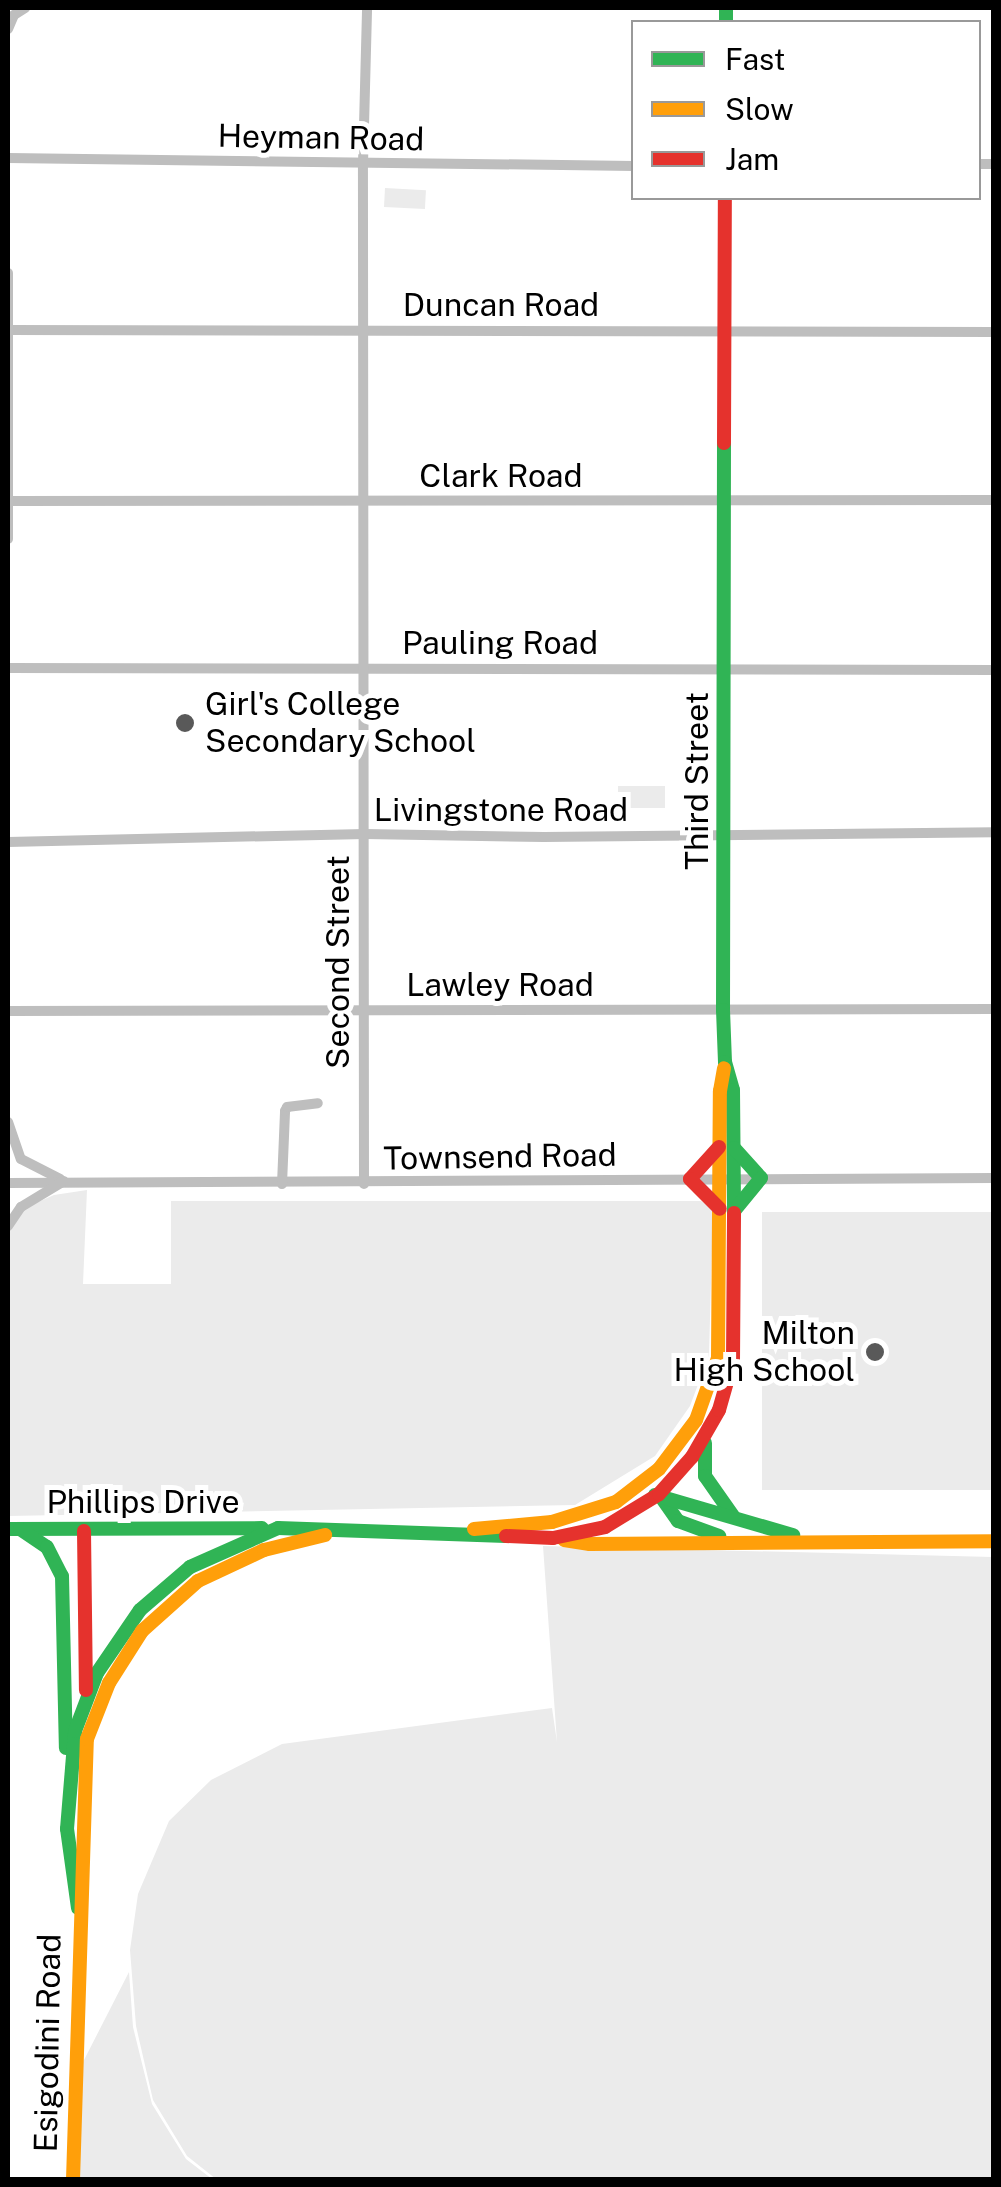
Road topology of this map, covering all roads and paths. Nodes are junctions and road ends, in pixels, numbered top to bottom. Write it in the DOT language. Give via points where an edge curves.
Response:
graph roads {
  1 [pos="366,8"];
  2 [pos="22,9"];
  3 [pos="8,29"];
  4 [pos="8,158"];
  5 [pos="363,164"];
  6 [pos="631,166"];
  7 [pos="725,200"];
  8 [pos="8,272"];
  9 [pos="724,329"];
  10 [pos="8,330"];
  11 [pos="366,330"];
  12 [pos="994,332"];
  13 [pos="726,500"];
  14 [pos="994,500"];
  15 [pos="8,501"];
  16 [pos="366,501"];
  17 [pos="8,538"];
  18 [pos="8,668"];
  19 [pos="364,668"];
  20 [pos="725,668"];
  21 [pos="994,670"];
  22 [pos="994,832"];
  23 [pos="364,834"];
  24 [pos="724,835"];
  25 [pos="8,842"];
  26 [pos="994,1009"];
  27 [pos="8,1010"];
  28 [pos="362,1010"];
  29 [pos="723,1010"];
  30 [pos="318,1103"];
  31 [pos="8,1122"];
  32 [pos="726,1147"];
  33 [pos="761,1178"];
  34 [pos="994,1178"];
  35 [pos="690,1179"];
  36 [pos="727,1179"];
  37 [pos="65,1181"];
  38 [pos="8,1183"];
  39 [pos="282,1184"];
  40 [pos="364,1184"];
  41 [pos="727,1210"];
  42 [pos="8,1226"];
  43 [pos="696,1420"];
  44 [pos="708,1432"];
  45 [pos="660,1494"];
  46 [pos="579,1517"];
  47 [pos="736,1518"];
  48 [pos="278,1528"];
  49 [pos="14,1529"];
  50 [pos="350,1530"];
  51 [pos="84,1531"];
  52 [pos="466,1531"];
  53 [pos="553,1538"];
  54 [pos="734,1540"];
  55 [pos="812,1541"];
  56 [pos="994,1541"];
  57 [pos="86,1700"];
  58 [pos="87,1739"];
  59 [pos="67,1829"];
  60 [pos="78,1908"];
  61 [pos="73,2180"];
  1 -- 5 [label="street, Second Street"];
  2 -- 3 [label="street"];
  4 -- 5 [label="street, Heyman Road"];
  5 -- 6 [label="street, Heyman Road"];
  5 -- 11 [label="street, Second Street"];
  7 -- 9 [label="main road, Third Street"];
  8 -- 10 [label="street"];
  9 -- 11 [label="street, Duncan Road"];
  9 -- 12 [label="street, Duncan Road"];
  9 -- 13 [label="main road, Third Street"];
  10 -- 11 [label="street, Duncan Road"];
  10 -- 15 [label="street"];
  11 -- 16 [label="street, Second Street"];
  13 -- 14 [label="street, Clark Road"];
  13 -- 16 [label="street, Clark Road"];
  13 -- 20 [label="main road, Third Street"];
  15 -- 16 [label="street, Clark Road"];
  15 -- 17 [label="street"];
  16 -- 19 [label="street, Second Street"];
  18 -- 19 [label="street, Pauling Road"];
  19 -- 20 [label="street, Pauling Road"];
  19 -- 23 [label="street, Second Street"];
  20 -- 21 [label="street, Pauling Road"];
  20 -- 24 [label="main road, Third Street"];
  22 -- 24 [label="street, Livingstone Road"];
  23 -- 24 [label="street, Livingstone Road"];
  23 -- 25 [label="street, Livingstone Road"];
  23 -- 28 [label="street, Second Street"];
  24 -- 29 [label="main road, Third Street"];
  26 -- 29 [label="street, Lawley Road"];
  27 -- 28 [label="street, Lawley Road"];
  28 -- 29 [label="street, Lawley Road"];
  28 -- 40 [label="street, Second Street"];
  29 -- 32 [label="main road, Third Street" via="733,1090"];
  30 -- 39 [label="street" via="285,1112"];
  31 -- 37 [label="street" via="21,1159"];
  32 -- 33 [label="main road"];
  32 -- 35 [label="main road"];
  32 -- 36 [label="main road, Third Street"];
  33 -- 34 [label="street, Townsend Road"];
  33 -- 36 [label="street, Townsend Road"];
  33 -- 41 [label="main road"];
  35 -- 36 [label="street, Townsend Road"];
  35 -- 40 [label="street, Townsend Road"];
  35 -- 41 [label="main road"];
  36 -- 41 [label="main road, Esigodini Road"];
  37 -- 38 [label="street, Townsend Road"];
  37 -- 39 [label="street, Townsend Road"];
  37 -- 42 [label="street" via="21,1207"];
  39 -- 40 [label="street, Townsend Road"];
  41 -- 43 [label="main road, Esigodini Road" via="718,1358"];
  41 -- 44 [label="main road, Esigodini Road" via="733,1361"];
  43 -- 45 [label="main road" via="693,1439"];
  43 -- 46 [label="main road, Esigodini Road" via="643,1484"];
  44 -- 45 [label="main road, Esigodini Road"];
  44 -- 47 [label="main road" via="705,1476"];
  45 -- 46 [label="main road" via="605,1516"];
  45 -- 47 [label="main road"];
  45 -- 53 [label="main road, Esigodini Road" via="604,1527"];
  45 -- 54 [label="main road" via="678,1521"];
  46 -- 52 [label="main road, Esigodini Road"];
  47 -- 55 [label="main road"];
  48 -- 50 [label="main road, Esigodini Road"];
  48 -- 51 [label="main road, Phillips Drive"];
  48 -- 57 [label="main road, Esigodini Road" via="210,1555 155,1596 108,1654"];
  49 -- 51 [label="main road, Phillips Drive"];
  49 -- 59 [label="main road" via="47,1547 62,1576"];
  50 -- 52 [label="main road, Esigodini Road"];
  50 -- 58 [label="main road, Esigodini Road" via="233,1562 174,1600 126,1653"];
  51 -- 57 [label="main road"];
  52 -- 53 [label="main road, Esigodini Road"];
  53 -- 54 [label="main road" via="590,1544"];
  54 -- 55 [label="main road"];
  55 -- 56 [label="main road"];
  57 -- 58 [label="main road"];
  57 -- 59 [label="main road, Esigodini Road" via="75,1732"];
  58 -- 60 [label="main road, Esigodini Road"];
  59 -- 60 [label="main road, Esigodini Road"];
  60 -- 61 [label="main road, Esigodini Road"];
}
